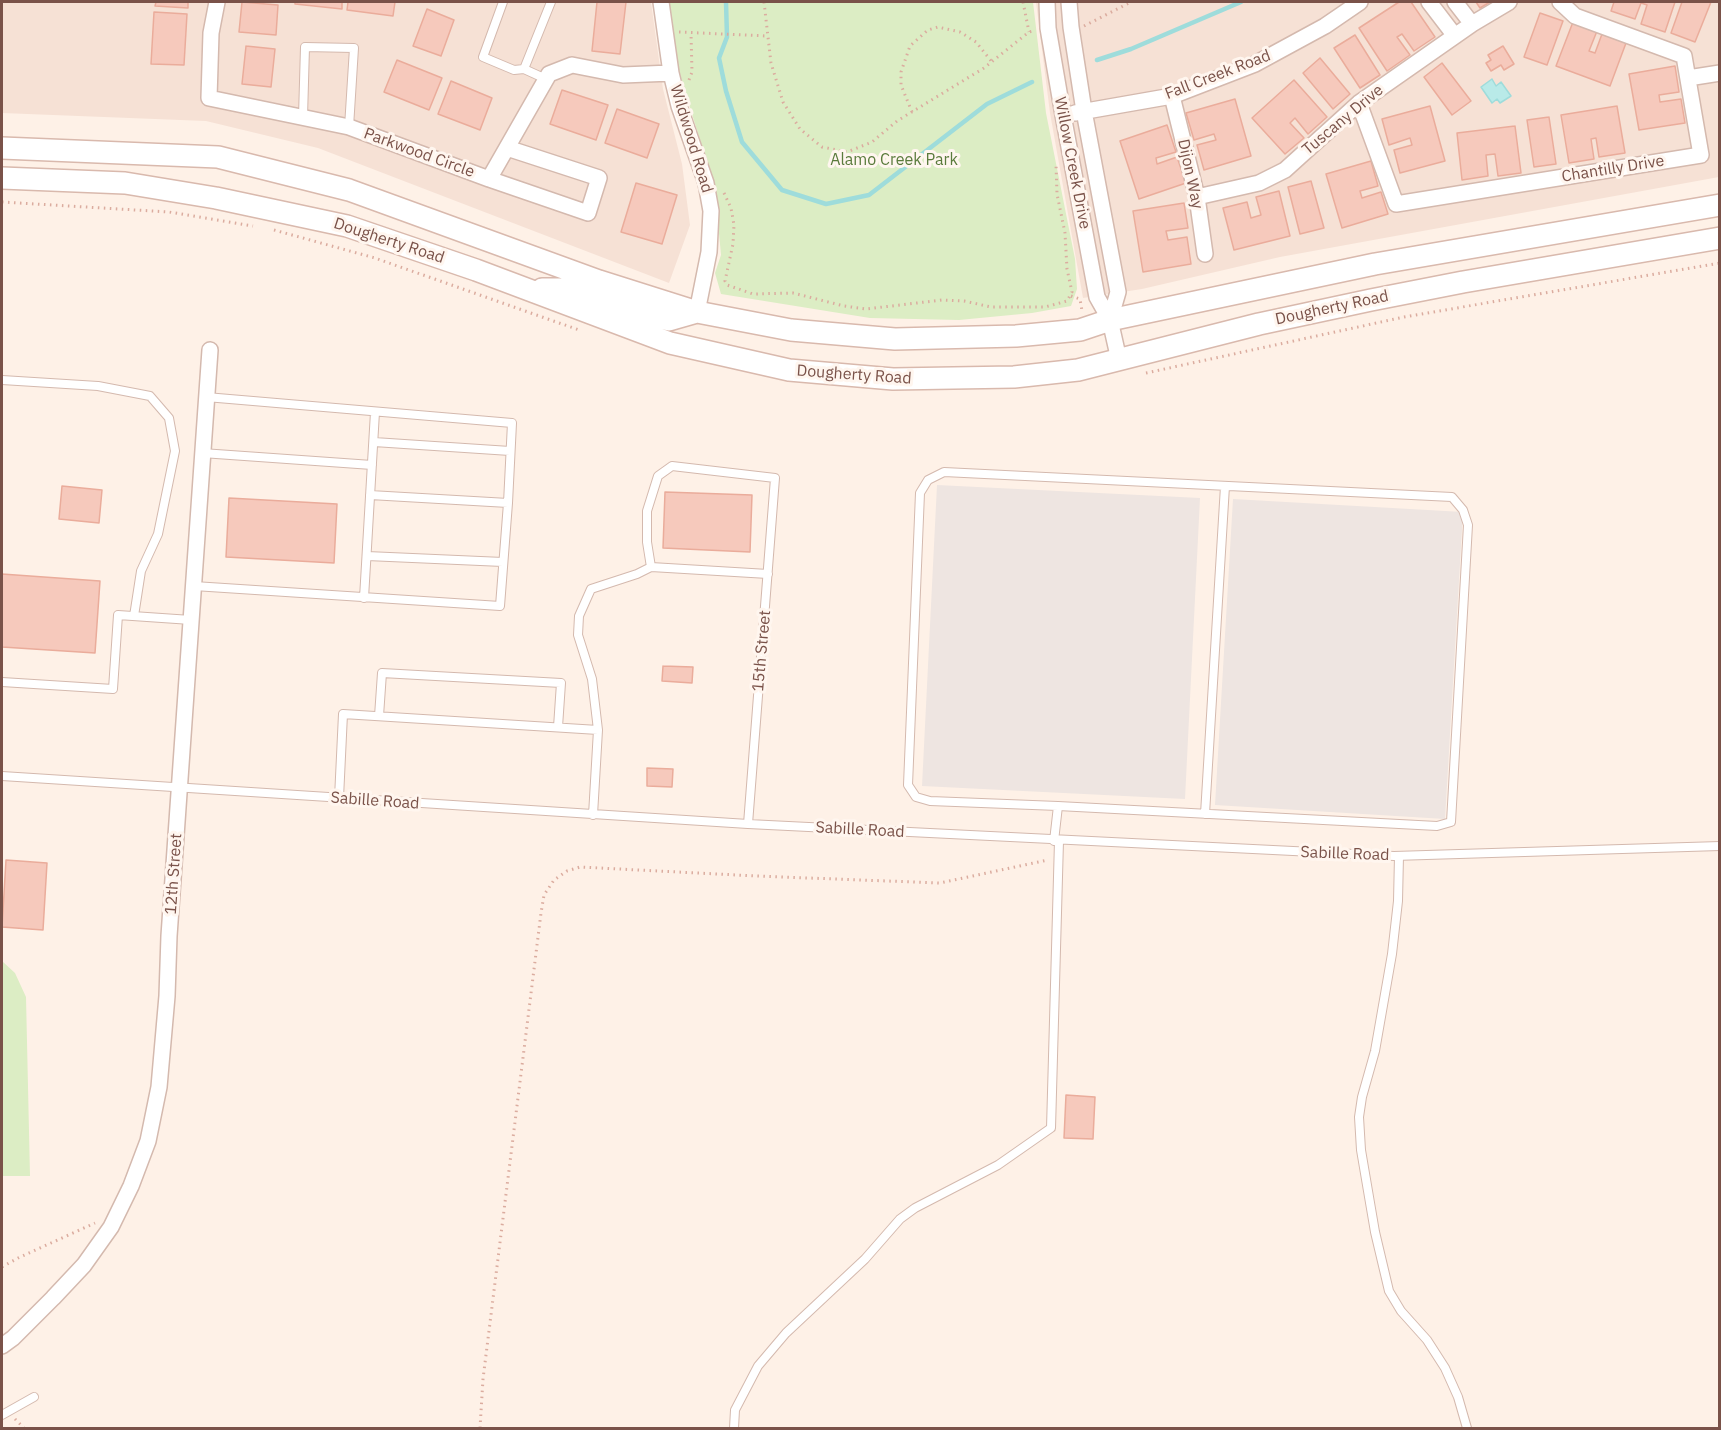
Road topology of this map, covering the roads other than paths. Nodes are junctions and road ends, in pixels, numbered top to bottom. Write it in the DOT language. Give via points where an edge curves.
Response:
graph roads {
  1 [pos="217,2"];
  2 [pos="503,2"];
  3 [pos="551,2"];
  4 [pos="661,2"];
  5 [pos="1047,2"];
  6 [pos="1069,2"];
  7 [pos="1360,2"];
  8 [pos="1429,2"];
  9 [pos="1455,2"];
  10 [pos="1509,2"];
  11 [pos="1560,2"];
  12 [pos="1472,24"];
  13 [pos="1455,36"];
  14 [pos="524,69"];
  15 [pos="671,72"];
  16 [pos="1719,73"];
  17 [pos="1688,78"];
  18 [pos="546,80"];
  19 [pos="1172,96"];
  20 [pos="1359,103"];
  21 [pos="1084,111"];
  22 [pos="1063,115"];
  23 [pos="303,117"];
  24 [pos="349,127"];
  25 [pos="2,148"];
  26 [pos="507,148"];
  27 [pos="2,178"];
  28 [pos="489,179"];
  29 [pos="1197,197"];
  30 [pos="1719,205"];
  31 [pos="1719,238"];
  32 [pos="1205,254"];
  33 [pos="523,288"];
  34 [pos="697,312"];
  35 [pos="1110,320"];
  36 [pos="210,350"];
  37 [pos="1119,360"];
  38 [pos="2,380"];
  39 [pos="206,398"];
  40 [pos="375,412"];
  41 [pos="374,442"];
  42 [pos="510,451"];
  43 [pos="202,453"];
  44 [pos="372,465"];
  45 [pos="1225,486"];
  46 [pos="370,495"];
  47 [pos="508,502"];
  48 [pos="367,556"];
  49 [pos="503,562"];
  50 [pos="651,567"];
  51 [pos="768,574"];
  52 [pos="194,586"];
  53 [pos="364,598"];
  54 [pos="134,616"];
  55 [pos="191,620"];
  56 [pos="2,682"];
  57 [pos="379,716"];
  58 [pos="558,727"];
  59 [pos="598,730"];
  60 [pos="2,776"];
  61 [pos="180,789"];
  62 [pos="339,798"];
  63 [pos="1058,806"];
  64 [pos="1205,814"];
  65 [pos="593,815"];
  66 [pos="748,824"];
  67 [pos="1057,841"];
  68 [pos="1719,846"];
  69 [pos="1399,856"];
  70 [pos="2,1346"];
  71 [pos="34,1397"];
  72 [pos="2,1415"];
  73 [pos="734,1428"];
  74 [pos="1467,1428"];
  1 -- 23 [label="street, Parkwood Circle" via="211,33 209,98"];
  2 -- 14 [label="lane" via="483,57 514,70"];
  3 -- 14 [label="lane"];
  4 -- 15 [label="street, Wildwood Road"];
  5 -- 22 [label="street, Willow Creek Drive"];
  6 -- 21 [label="street, Willow Creek Drive"];
  7 -- 19 [label="street, Fall Creek Road" via="1255,64"];
  8 -- 13 [label="street"];
  9 -- 12 [label="street"];
  10 -- 12 [label="street, Tuscany Drive"];
  11 -- 17 [label="street, Chantilly Drive" via="1575,16 1684,56"];
  12 -- 13 [label="street, Tuscany Drive"];
  13 -- 20 [label="street, Tuscany Drive"];
  14 -- 18 [label="lane"];
  15 -- 18 [label="street, Parkwood Circle" via="622,75 572,65 549,74"];
  15 -- 34 [label="street, Wildwood Road" via="706,183 711,212 710,252"];
  16 -- 17 [label="street"];
  17 -- 20 [label="street, Chantilly Drive" via="1701,155 1396,204"];
  18 -- 26 [label="street, Parkwood Circle"];
  19 -- 21 [label="street, Fall Creek Road"];
  19 -- 29 [label="street, Dijon Way"];
  20 -- 29 [label="street, Tuscany Drive" via="1285,170 1259,183"];
  21 -- 22 [label="street, Fall Creek Road"];
  21 -- 35 [label="street, Willow Creek Drive" via="1118,292"];
  22 -- 35 [label="street, Willow Creek Drive" via="1097,297"];
  23 -- 24 [label="street, Parkwood Circle"];
  23 -- 24 [label="lane, Parkwood Circle" via="304,47 354,48"];
  24 -- 28 [label="street, Parkwood Circle"];
  25 -- 34 [label="main road, Dougherty Road" via="218,157 349,190"];
  26 -- 28 [label="street, Parkwood Circle"];
  26 -- 28 [label="street, Parkwood Circle" via="599,178 588,213"];
  27 -- 33 [label="main road, Dougherty Road" via="125,183 216,198 347,226"];
  29 -- 32 [label="street, Dijon Way"];
  30 -- 35 [label="main road, Dougherty Road" via="1376,264"];
  31 -- 37 [label="main road, Dougherty Road" via="1371,300"];
  33 -- 34 [label="main road" via="567,289 669,320"];
  33 -- 37 [label="main road, Dougherty Road" via="670,343 789,370 893,380 1014,377 1078,370"];
  34 -- 35 [label="main road, Dougherty Road" via="791,330 895,339 1016,336 1080,330"];
  35 -- 37 [label="street, Willow Creek Drive"];
  36 -- 39 [label="street, 12th Street"];
  38 -- 54 [label="lane" via="98,386 150,396 169,417 175,451 158,534 141,571"];
  39 -- 40 [label="lane"];
  39 -- 43 [label="street, 12th Street"];
  40 -- 41 [label="lane"];
  40 -- 42 [label="lane" via="512,423"];
  41 -- 42 [label="lane"];
  41 -- 44 [label="lane"];
  42 -- 47 [label="lane"];
  43 -- 44 [label="lane"];
  43 -- 52 [label="street, 12th Street"];
  44 -- 46 [label="lane"];
  45 -- 63 [label="lane" via="944,472 928,480 920,493 908,785 916,797 930,801"];
  45 -- 64 [label="lane"];
  45 -- 64 [label="lane" via="1452,497 1463,510 1468,525 1453,811 1451,822 1437,826"];
  46 -- 47 [label="lane"];
  46 -- 48 [label="lane"];
  47 -- 49 [label="lane"];
  48 -- 49 [label="lane"];
  48 -- 53 [label="lane"];
  49 -- 53 [label="lane" via="500,606"];
  50 -- 51 [label="lane"];
  50 -- 51 [label="lane, 15th Street" via="647,512 658,476 672,466 774,478"];
  50 -- 59 [label="lane" via="591,589 579,616 578,635 592,679"];
  51 -- 66 [label="lane, 15th Street"];
  52 -- 53 [label="lane"];
  52 -- 55 [label="street, 12th Street"];
  54 -- 55 [label="lane"];
  54 -- 56 [label="lane" via="118,615 113,689"];
  55 -- 61 [label="street, 12th Street"];
  57 -- 58 [label="lane"];
  57 -- 58 [label="lane" via="382,673 561,683"];
  57 -- 62 [label="lane" via="343,714"];
  58 -- 59 [label="lane"];
  59 -- 65 [label="lane"];
  60 -- 61 [label="lane, Sabille Road"];
  61 -- 62 [label="lane, Sabille Road"];
  61 -- 70 [label="street, 12th Street" via="159,1087 148,1141 111,1227 84,1265"];
  62 -- 65 [label="lane, Sabille Road"];
  63 -- 64 [label="lane"];
  63 -- 67 [label="lane"];
  65 -- 66 [label="lane, Sabille Road"];
  66 -- 67 [label="lane, Sabille Road"];
  67 -- 69 [label="lane, Sabille Road"];
  67 -- 73 [label="lane" via="1051,1128 998,1165 900,1219 758,1366 735,1410"];
  68 -- 69 [label="lane, Sabille Road"];
  69 -- 74 [label="lane" via="1392,954 1359,1117 1361,1150 1389,1291 1445,1368"];
  71 -- 72 [label="lane"];
}
